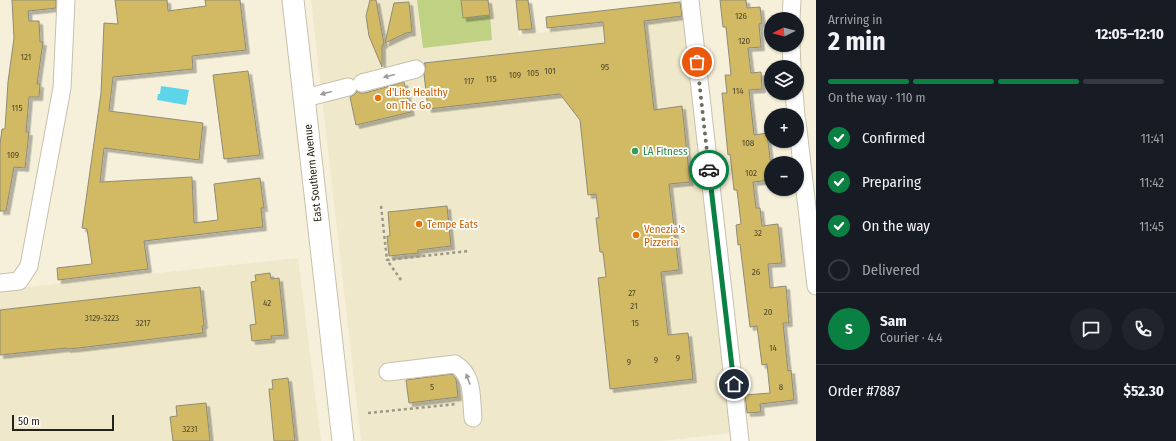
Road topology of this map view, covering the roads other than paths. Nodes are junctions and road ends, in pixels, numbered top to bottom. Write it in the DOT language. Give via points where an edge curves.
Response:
graph roads {
  1 [pos="66,0"];
  2 [pos="293,0"];
  3 [pos="690,0"];
  4 [pos="792,0"];
  5 [pos="791,12"];
  6 [pos="416,69"];
  7 [pos="305,98"];
  8 [pos="802,148"];
  9 [pos="811,192"];
  10 [pos="0,283"];
  11 [pos="816,286"];
  12 [pos="388,372"];
  13 [pos="473,418"];
  14 [pos="343,441"];
  15 [pos="740,441"];
  1 -- 10 [label="street" via="62,88 29,266 19,281"];
  2 -- 7 [label="main road, East Southern Avenue"];
  3 -- 15 [label="street"];
  4 -- 5 [label="street"];
  6 -- 7 [label="street, one-way"];
  7 -- 14 [label="main road, East Southern Avenue"];
  8 -- 9 [label="street"];
  9 -- 11 [label="street"];
  13 -- 12 [label="street, one-way" via="470,384 462,368 455,364"];
}
